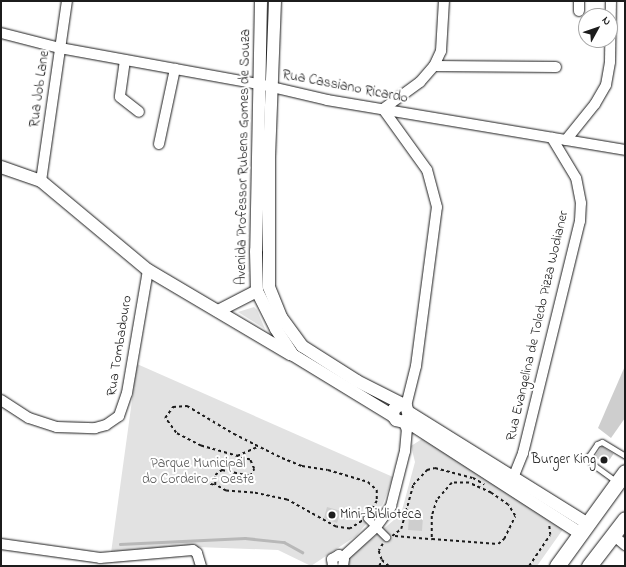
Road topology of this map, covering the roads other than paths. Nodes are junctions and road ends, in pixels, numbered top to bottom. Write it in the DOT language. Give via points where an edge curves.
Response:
graph roads {
  1 [pos="67,1"];
  2 [pos="261,1"];
  3 [pos="275,1"];
  4 [pos="444,1"];
  5 [pos="611,1"];
  6 [pos="1,33"];
  7 [pos="60,48"];
  8 [pos="125,60"];
  9 [pos="434,66"];
  10 [pos="556,67"];
  11 [pos="174,69"];
  12 [pos="259,84"];
  13 [pos="272,88"];
  14 [pos="383,109"];
  15 [pos="139,112"];
  16 [pos="552,138"];
  17 [pos="566,140"];
  18 [pos="159,144"];
  19 [pos="625,150"];
  20 [pos="1,167"];
  21 [pos="41,181"];
  22 [pos="261,252"];
  23 [pos="148,270"];
  24 [pos="262,270"];
  25 [pos="257,291"];
  26 [pos="218,310"];
  27 [pos="293,355"];
  28 [pos="1,400"];
  29 [pos="403,414"];
  30 [pos="625,456"];
  31 [pos="621,477"];
  32 [pos="513,478"];
  33 [pos="367,518"];
  34 [pos="625,519"];
  35 [pos="376,527"];
  36 [pos="584,528"];
  37 [pos="613,535"];
  38 [pos="386,537"];
  39 [pos="1,544"];
  40 [pos="625,545"];
  41 [pos="343,561"];
  42 [pos="331,565"];
  43 [pos="201,566"];
  44 [pos="557,566"];
  45 [pos="589,566"];
  1 -- 7 [label="street, Rua Job Lane"];
  2 -- 12 [label="street, Avenida Professor Rubens Gomes de Souza"];
  3 -- 13 [label="street, Avenida Professor Rubens Gomes de Souza"];
  4 -- 9 [label="street" via="441,52"];
  5 -- 17 [label="street" via="611,54 606,85"];
  6 -- 7 [label="street, Rua Cassiano Ricardo"];
  7 -- 8 [label="street, Rua Cassiano Ricardo"];
  7 -- 21 [label="street, Rua Job Lane"];
  8 -- 11 [label="street, Rua Cassiano Ricardo"];
  8 -- 15 [label="street" via="118,91 120,97"];
  9 -- 10 [label="street"];
  9 -- 14 [label="street" via="420,82"];
  11 -- 12 [label="street, Rua Cassiano Ricardo"];
  11 -- 18 [label="street"];
  12 -- 13 [label="street, Rua Cassiano Ricardo"];
  12 -- 22 [label="street, Avenida Professor Rubens Gomes de Souza"];
  13 -- 14 [label="street, Rua Cassiano Ricardo"];
  13 -- 22 [label="street, Avenida Professor Rubens Gomes de Souza"];
  14 -- 16 [label="street, Rua Cassiano Ricardo"];
  14 -- 29 [label="street" via="427,170 437,207 415,373"];
  16 -- 17 [label="street, Rua Cassiano Ricardo"];
  16 -- 32 [label="street, Rua Evangelina de Toledo Pizza Wodianer" via="576,178 581,203 580,221 525,443"];
  17 -- 19 [label="street, Rua Cassiano Ricardo"];
  20 -- 21 [label="street"];
  21 -- 23 [label="street"];
  22 -- 24 [label="street, Avenida Professor Rubens Gomes de Souza"];
  23 -- 26 [label="street"];
  23 -- 28 [label="street, Rua Tombadouro" via="126,402 119,416 106,425 95,428 57,427 29,418"];
  24 -- 25 [label="street, Avenida Professor Rubens Gomes de Souza"];
  24 -- 29 [label="street, Avenida Professor Rubens Gomes de Souza" via="281,317 302,346"];
  25 -- 26 [label="street"];
  25 -- 27 [label="street, Avenida Professor Rubens Gomes de Souza" via="276,329"];
  26 -- 27 [label="street"];
  27 -- 29 [label="street, Avenida Professor Rubens Gomes de Souza"];
  29 -- 32 [label="street, Avenida Professor Rubens Gomes de Souza"];
  29 -- 35 [label="street" via="407,433 396,490 385,516"];
  29 -- 36 [label="street, Avenida Professor Rubens Gomes de Souza"];
  30 -- 31 [label="lane" via="602,442 597,444 589,456 592,464"];
  31 -- 36 [label="main road"];
  32 -- 36 [label="street, Avenida Professor Rubens Gomes de Souza"];
  33 -- 35 [label="street"];
  34 -- 37 [label="main road"];
  35 -- 38 [label="street"];
  35 -- 41 [label="street"];
  36 -- 44 [label="main road"];
  37 -- 40 [label="street"];
  37 -- 45 [label="main road"];
  39 -- 43 [label="street" via="100,558 193,550 197,553"];
  41 -- 42 [label="street" via="335,556"];
}
